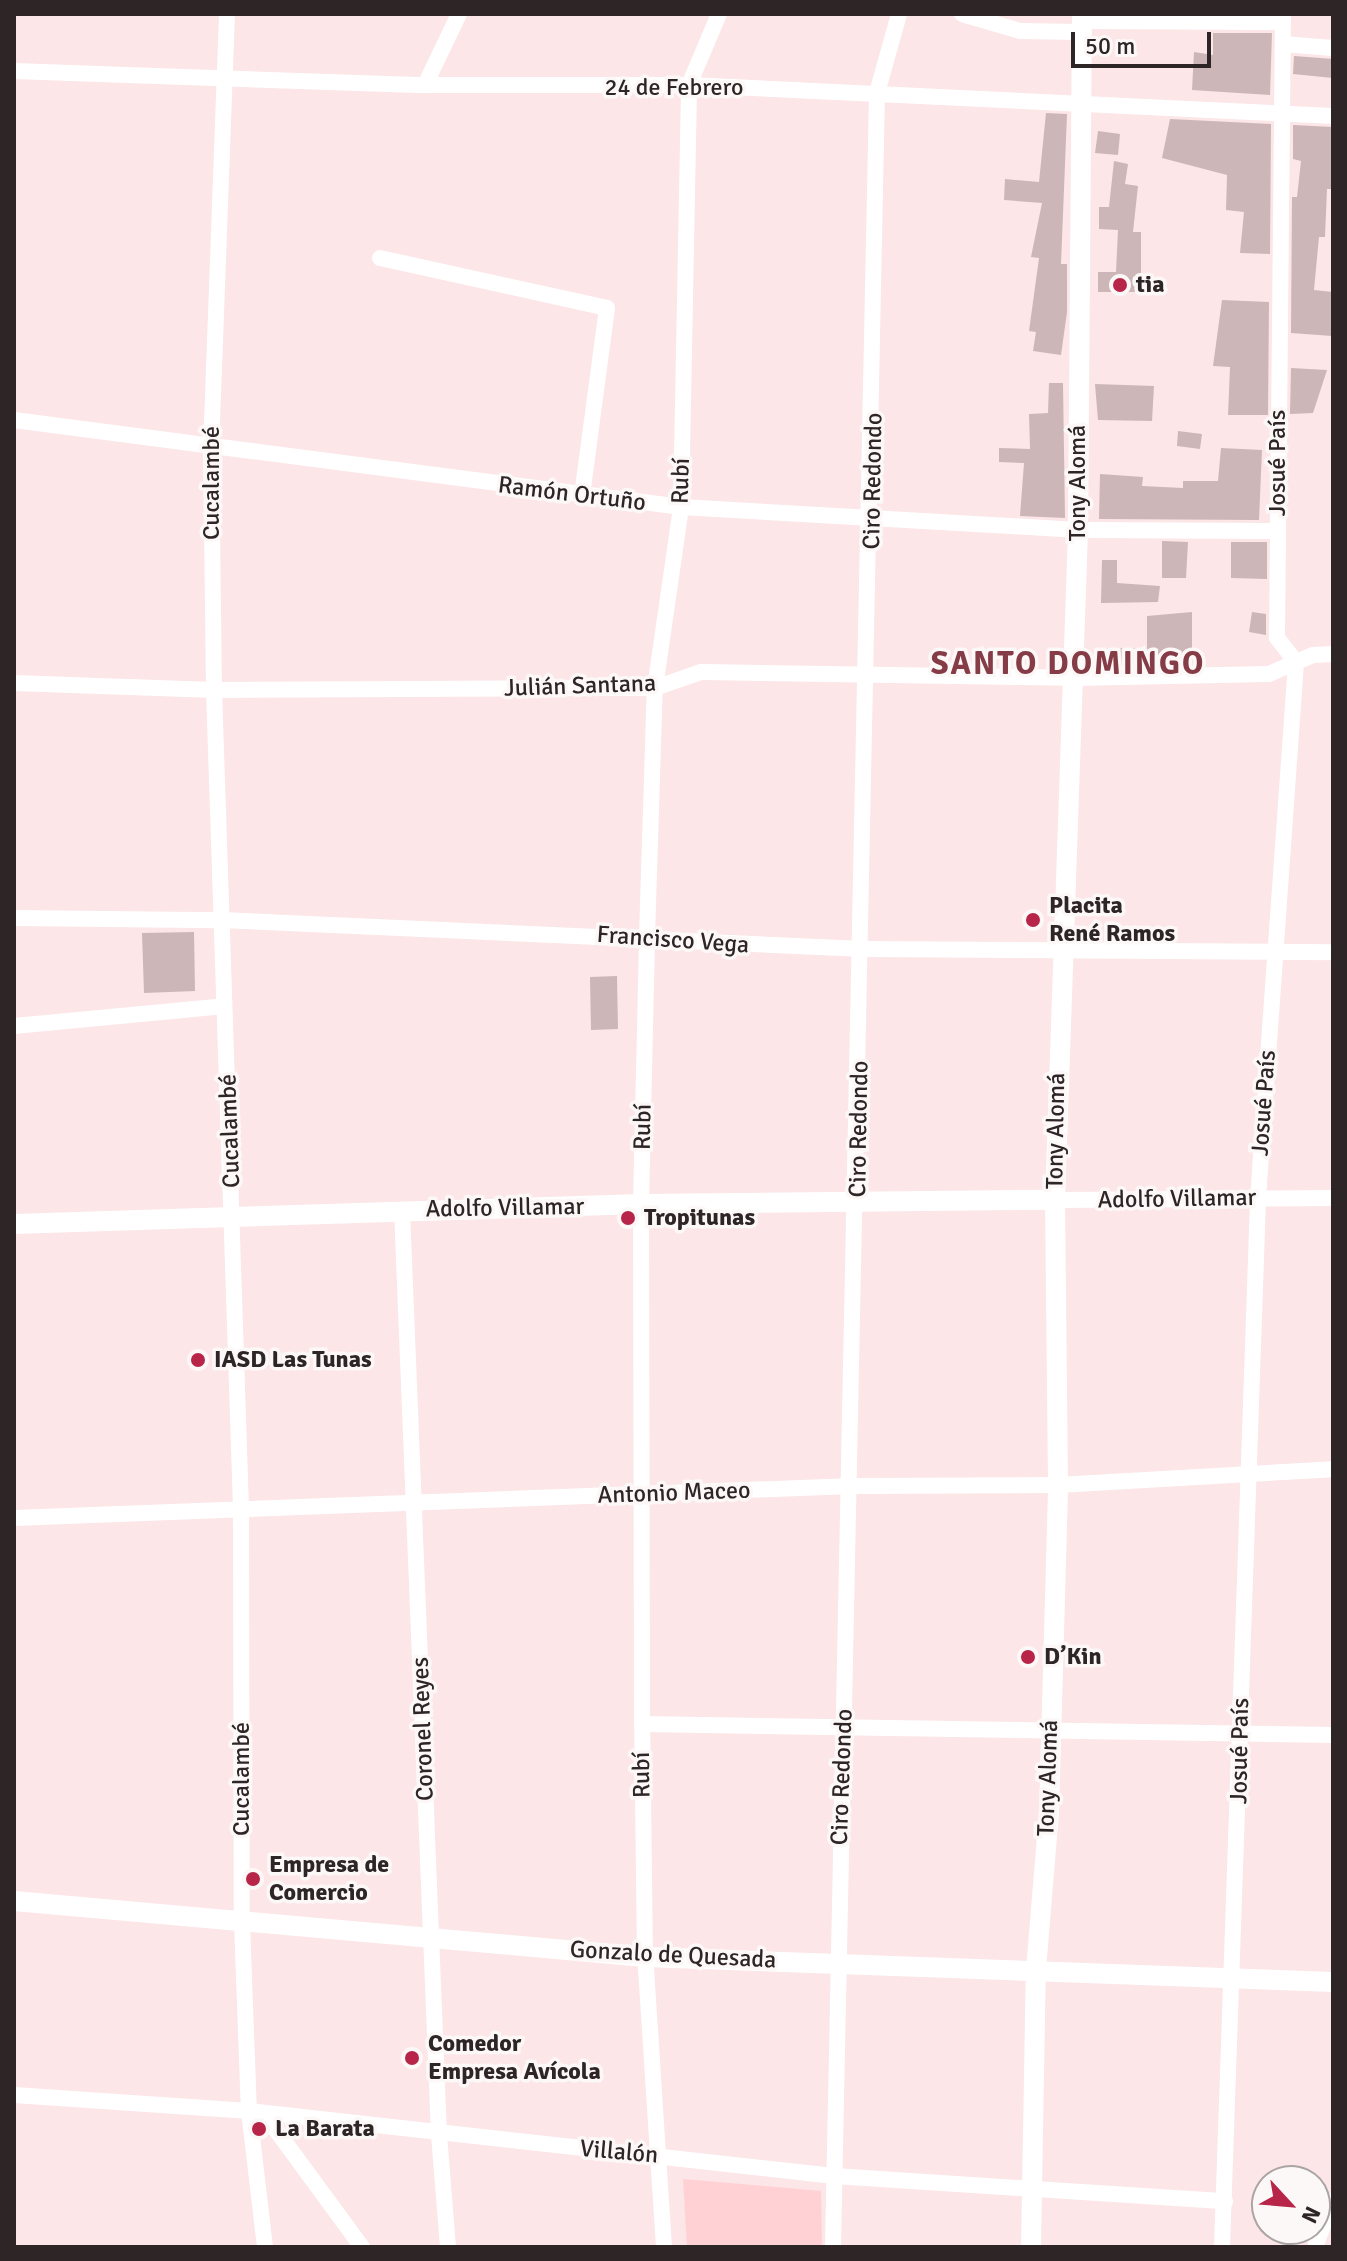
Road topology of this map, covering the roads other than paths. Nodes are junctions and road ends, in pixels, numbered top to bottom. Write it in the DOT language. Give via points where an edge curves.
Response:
graph roads {
  1 [pos="227,14"];
  2 [pos="459,14"];
  3 [pos="719,14"];
  4 [pos="899,14"];
  5 [pos="962,14"];
  6 [pos="1283,18"];
  7 [pos="1081,22"];
  8 [pos="1283,44"];
  9 [pos="1333,48"];
  10 [pos="14,71"];
  11 [pos="225,80"];
  12 [pos="425,85"];
  13 [pos="689,85"];
  14 [pos="877,93"];
  15 [pos="1078,103"];
  16 [pos="1280,110"];
  17 [pos="1333,116"];
  18 [pos="380,258"];
  19 [pos="14,420"];
  20 [pos="211,445"];
  21 [pos="582,496"];
  22 [pos="681,507"];
  23 [pos="872,519"];
  24 [pos="1078,530"];
  25 [pos="1277,531"];
  26 [pos="1333,654"];
  27 [pos="1296,662"];
  28 [pos="868,675"];
  29 [pos="1073,678"];
  30 [pos="14,683"];
  31 [pos="655,688"];
  32 [pos="214,690"];
  33 [pos="14,918"];
  34 [pos="222,920"];
  35 [pos="647,936"];
  36 [pos="863,949"];
  37 [pos="1061,950"];
  38 [pos="1274,952"];
  39 [pos="1333,952"];
  40 [pos="224,1006"];
  41 [pos="14,1026"];
  42 [pos="1258,1198"];
  43 [pos="1333,1198"];
  44 [pos="858,1200"];
  45 [pos="1055,1200"];
  46 [pos="641,1204"];
  47 [pos="402,1210"];
  48 [pos="233,1215"];
  49 [pos="14,1224"];
  50 [pos="1333,1469"];
  51 [pos="1248,1474"];
  52 [pos="1058,1485"];
  53 [pos="851,1486"];
  54 [pos="643,1494"];
  55 [pos="415,1502"];
  56 [pos="241,1507"];
  57 [pos="14,1518"];
  58 [pos="642,1724"];
  59 [pos="843,1729"];
  60 [pos="1049,1733"];
  61 [pos="1333,1735"];
  62 [pos="1240,1736"];
  63 [pos="14,1901"];
  64 [pos="242,1923"];
  65 [pos="431,1939"];
  66 [pos="645,1957"];
  67 [pos="837,1962"];
  68 [pos="1036,1970"];
  69 [pos="1235,1978"];
  70 [pos="1333,1982"];
  71 [pos="14,2095"];
  72 [pos="257,2113"];
  73 [pos="439,2135"];
  74 [pos="655,2155"];
  75 [pos="834,2176"];
  76 [pos="1034,2188"];
  77 [pos="1333,2200"];
  78 [pos="1225,2201"];
  79 [pos="265,2247"];
  80 [pos="362,2247"];
  81 [pos="448,2247"];
  82 [pos="664,2247"];
  83 [pos="833,2247"];
  84 [pos="1031,2247"];
  85 [pos="1222,2247"];
  86 [pos="1315,2247"];
  1 -- 11 [label="street, Cucalambé"];
  2 -- 12 [label="street"];
  3 -- 13 [label="street, Rubí"];
  4 -- 14 [label="street, Ciro Redondo"];
  5 -- 7 [label="street" via="1020,31"];
  6 -- 7 [label="street"];
  6 -- 8 [label="street, Josué País"];
  7 -- 15 [label="street, Tony Alomá"];
  8 -- 9 [label="street"];
  8 -- 16 [label="street, Josué País"];
  10 -- 11 [label="street, 24 de Febrero"];
  11 -- 12 [label="street, 24 de Febrero"];
  11 -- 20 [label="street, Cucalambé"];
  12 -- 13 [label="street, 24 de Febrero"];
  13 -- 14 [label="street, 24 de Febrero"];
  13 -- 22 [label="street, Rubí"];
  14 -- 15 [label="street, 24 de Febrero"];
  14 -- 23 [label="street, Ciro Redondo"];
  15 -- 16 [label="street, 24 de Febrero"];
  15 -- 24 [label="street, Tony Alomá"];
  16 -- 17 [label="street, 24 de Febrero"];
  16 -- 25 [label="street, Josué País"];
  18 -- 21 [label="street" via="607,308"];
  19 -- 20 [label="street, Ramón Ortuño"];
  20 -- 21 [label="street, Ramón Ortuño"];
  20 -- 32 [label="street, Cucalambé"];
  21 -- 22 [label="street, Ramón Ortuño"];
  22 -- 23 [label="street, Ramón Ortuño"];
  22 -- 31 [label="street, Rubí"];
  23 -- 24 [label="street, Ramón Ortuño"];
  23 -- 28 [label="street, Ciro Redondo"];
  24 -- 25 [label="street, Ramón Ortuño"];
  24 -- 29 [label="street, Tony Alomá"];
  25 -- 27 [label="street, Josué País" via="1277,638"];
  26 -- 27 [label="street, Julián Santana"];
  27 -- 29 [label="street, Julián Santana" via="1269,674"];
  27 -- 38 [label="street, Josué País"];
  28 -- 29 [label="street, Julián Santana"];
  28 -- 31 [label="street, Julián Santana" via="701,672"];
  28 -- 36 [label="street, Ciro Redondo"];
  29 -- 37 [label="street, Tony Alomá"];
  30 -- 32 [label="street, Julián Santana"];
  31 -- 32 [label="street, Julián Santana"];
  31 -- 35 [label="street, Rubí"];
  32 -- 34 [label="street, Cucalambé"];
  33 -- 34 [label="street, Francisco Vega"];
  34 -- 35 [label="street, Francisco Vega"];
  34 -- 40 [label="street, Cucalambé"];
  35 -- 36 [label="street, Francisco Vega" via="667,942"];
  35 -- 46 [label="street, Rubí"];
  36 -- 37 [label="street, Francisco Vega"];
  36 -- 44 [label="street, Ciro Redondo"];
  37 -- 38 [label="street, Francisco Vega"];
  37 -- 45 [label="street, Tony Alomá"];
  38 -- 39 [label="street, Francisco Vega"];
  38 -- 42 [label="street, Josué País"];
  40 -- 41 [label="street"];
  40 -- 48 [label="street, Cucalambé"];
  42 -- 43 [label="street, Adolfo Villamar"];
  42 -- 45 [label="street, Adolfo Villamar"];
  42 -- 51 [label="street, Josué País"];
  44 -- 45 [label="street, Adolfo Villamar"];
  44 -- 46 [label="street, Adolfo Villamar"];
  44 -- 53 [label="street, Ciro Redondo"];
  45 -- 52 [label="street, Tony Alomá"];
  46 -- 47 [label="street, Adolfo Villamar"];
  46 -- 54 [label="street, Rubí"];
  47 -- 48 [label="street, Adolfo Villamar"];
  47 -- 55 [label="street, Coronel Reyes"];
  48 -- 49 [label="street, Adolfo Villamar"];
  48 -- 56 [label="street, Cucalambé"];
  50 -- 51 [label="street, Antonio Maceo"];
  51 -- 52 [label="street, Antonio Maceo"];
  51 -- 62 [label="street, Josué País"];
  52 -- 53 [label="street, Antonio Maceo"];
  52 -- 60 [label="street, Tony Alomá"];
  53 -- 54 [label="street, Antonio Maceo"];
  53 -- 59 [label="street, Ciro Redondo"];
  54 -- 55 [label="street, Antonio Maceo"];
  54 -- 58 [label="street, Rubí"];
  55 -- 56 [label="street, Antonio Maceo"];
  55 -- 65 [label="street, Coronel Reyes"];
  56 -- 57 [label="street, Antonio Maceo"];
  56 -- 64 [label="street, Cucalambé"];
  58 -- 59 [label="street"];
  58 -- 66 [label="street, Rubí"];
  59 -- 60 [label="street"];
  59 -- 67 [label="street, Ciro Redondo"];
  60 -- 62 [label="street"];
  60 -- 68 [label="street, Tony Alomá" via="1049,1813"];
  61 -- 62 [label="street"];
  62 -- 69 [label="street, Josué País"];
  63 -- 64 [label="street, Gonzalo de Quesada"];
  64 -- 65 [label="street, Gonzalo de Quesada"];
  64 -- 72 [label="street, Cucalambé"];
  65 -- 66 [label="street, Gonzalo de Quesada"];
  65 -- 73 [label="street, Coronel Reyes"];
  66 -- 67 [label="street, Gonzalo de Quesada"];
  66 -- 74 [label="street, Rubí"];
  67 -- 68 [label="street, Gonzalo de Quesada"];
  67 -- 75 [label="street, Ciro Redondo"];
  68 -- 69 [label="street, Gonzalo de Quesada"];
  68 -- 76 [label="street, Tony Alomá"];
  69 -- 70 [label="street, Gonzalo de Quesada"];
  69 -- 78 [label="street, Josué País"];
  71 -- 72 [label="street, Villalón"];
  72 -- 73 [label="street, Villalón"];
  72 -- 79 [label="street, Cucalambé"];
  72 -- 80 [label="street"];
  73 -- 74 [label="street, Villalón"];
  73 -- 81 [label="street, Coronel Reyes"];
  74 -- 75 [label="street, Villalón"];
  74 -- 82 [label="street, Rubí"];
  75 -- 76 [label="street, Villalón"];
  75 -- 83 [label="street, Ciro Redondo"];
  76 -- 78 [label="street, Villalón"];
  76 -- 84 [label="street, Tony Alomá"];
  77 -- 86 [label="street"];
  78 -- 85 [label="street, Josué País"];
}
